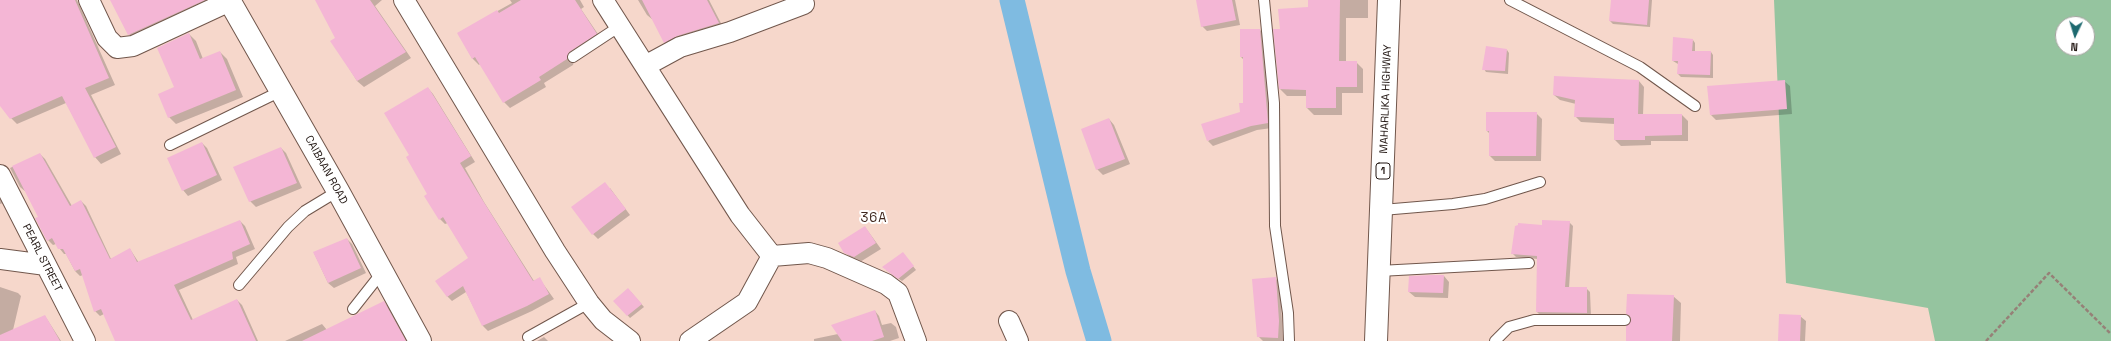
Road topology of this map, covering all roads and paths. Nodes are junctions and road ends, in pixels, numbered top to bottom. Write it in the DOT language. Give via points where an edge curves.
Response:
graph roads {
  1 [pos="89,0"];
  2 [pos="404,0"];
  3 [pos="604,0"];
  4 [pos="1264,0"];
  5 [pos="1390,0"];
  6 [pos="1510,0"];
  7 [pos="229,1"];
  8 [pos="804,4"];
  9 [pos="620,26"];
  10 [pos="573,57"];
  11 [pos="645,66"];
  12 [pos="281,91"];
  13 [pos="1694,106"];
  14 [pos="170,145"];
  15 [pos="0,175"];
  16 [pos="1540,182"];
  17 [pos="338,191"];
  18 [pos="1382,210"];
  19 [pos="772,256"];
  20 [pos="0,259"];
  21 [pos="1529,263"];
  22 [pos="46,265"];
  23 [pos="1379,270"];
  24 [pos="383,271"];
  25 [pos="239,285"];
  26 [pos="589,302"];
  27 [pos="353,309"];
  28 [pos="1625,320"];
  29 [pos="1009,321"];
  30 [pos="2111,334"];
  31 [pos="528,337"];
  32 [pos="84,341"];
  33 [pos="420,341"];
  34 [pos="630,341"];
  35 [pos="690,341"];
  36 [pos="916,341"];
  37 [pos="1018,341"];
  38 [pos="1289,341"];
  39 [pos="1376,341"];
  40 [pos="1495,341"];
  41 [pos="1986,341"];
  1 -- 7 [label="street" via="107,38 117,48 133,46"];
  2 -- 26 [label="street" via="555,252"];
  3 -- 9 [label="street"];
  4 -- 38 [label="lane" via="1274,104 1275,226 1288,313"];
  5 -- 18 [label="main road, MAHARLIKA HIGHWAY / 1"];
  6 -- 13 [label="lane" via="1640,67"];
  7 -- 12 [label="main road, CAIBAAN ROAD"];
  8 -- 11 [label="street" via="680,47"];
  9 -- 10 [label="lane"];
  9 -- 11 [label="street"];
  11 -- 19 [label="street" via="740,215"];
  12 -- 14 [label="lane"];
  12 -- 17 [label="main road, CAIBAAN ROAD"];
  15 -- 22 [label="street, PEARL STREET"];
  16 -- 18 [label="lane" via="1485,199"];
  17 -- 24 [label="main road, CAIBAAN ROAD"];
  17 -- 25 [label="lane" via="305,211 288,227"];
  18 -- 23 [label="main road, MAHARLIKA HIGHWAY / 1"];
  19 -- 35 [label="street" via="747,302"];
  19 -- 36 [label="street" via="809,253 827,258 886,284 898,293"];
  20 -- 22 [label="street"];
  21 -- 23 [label="lane"];
  22 -- 32 [label="street, PEARL STREET"];
  23 -- 39 [label="main road, MAHARLIKA HIGHWAY / 1"];
  24 -- 27 [label="lane"];
  24 -- 33 [label="main road, CAIBAAN ROAD"];
  26 -- 31 [label="lane"];
  26 -- 34 [label="street" via="603,320"];
  28 -- 40 [label="lane" via="1534,320 1509,327"];
  29 -- 37 [label="street"];
  30 -- 41 [label="path" via="2049,273"];
}
